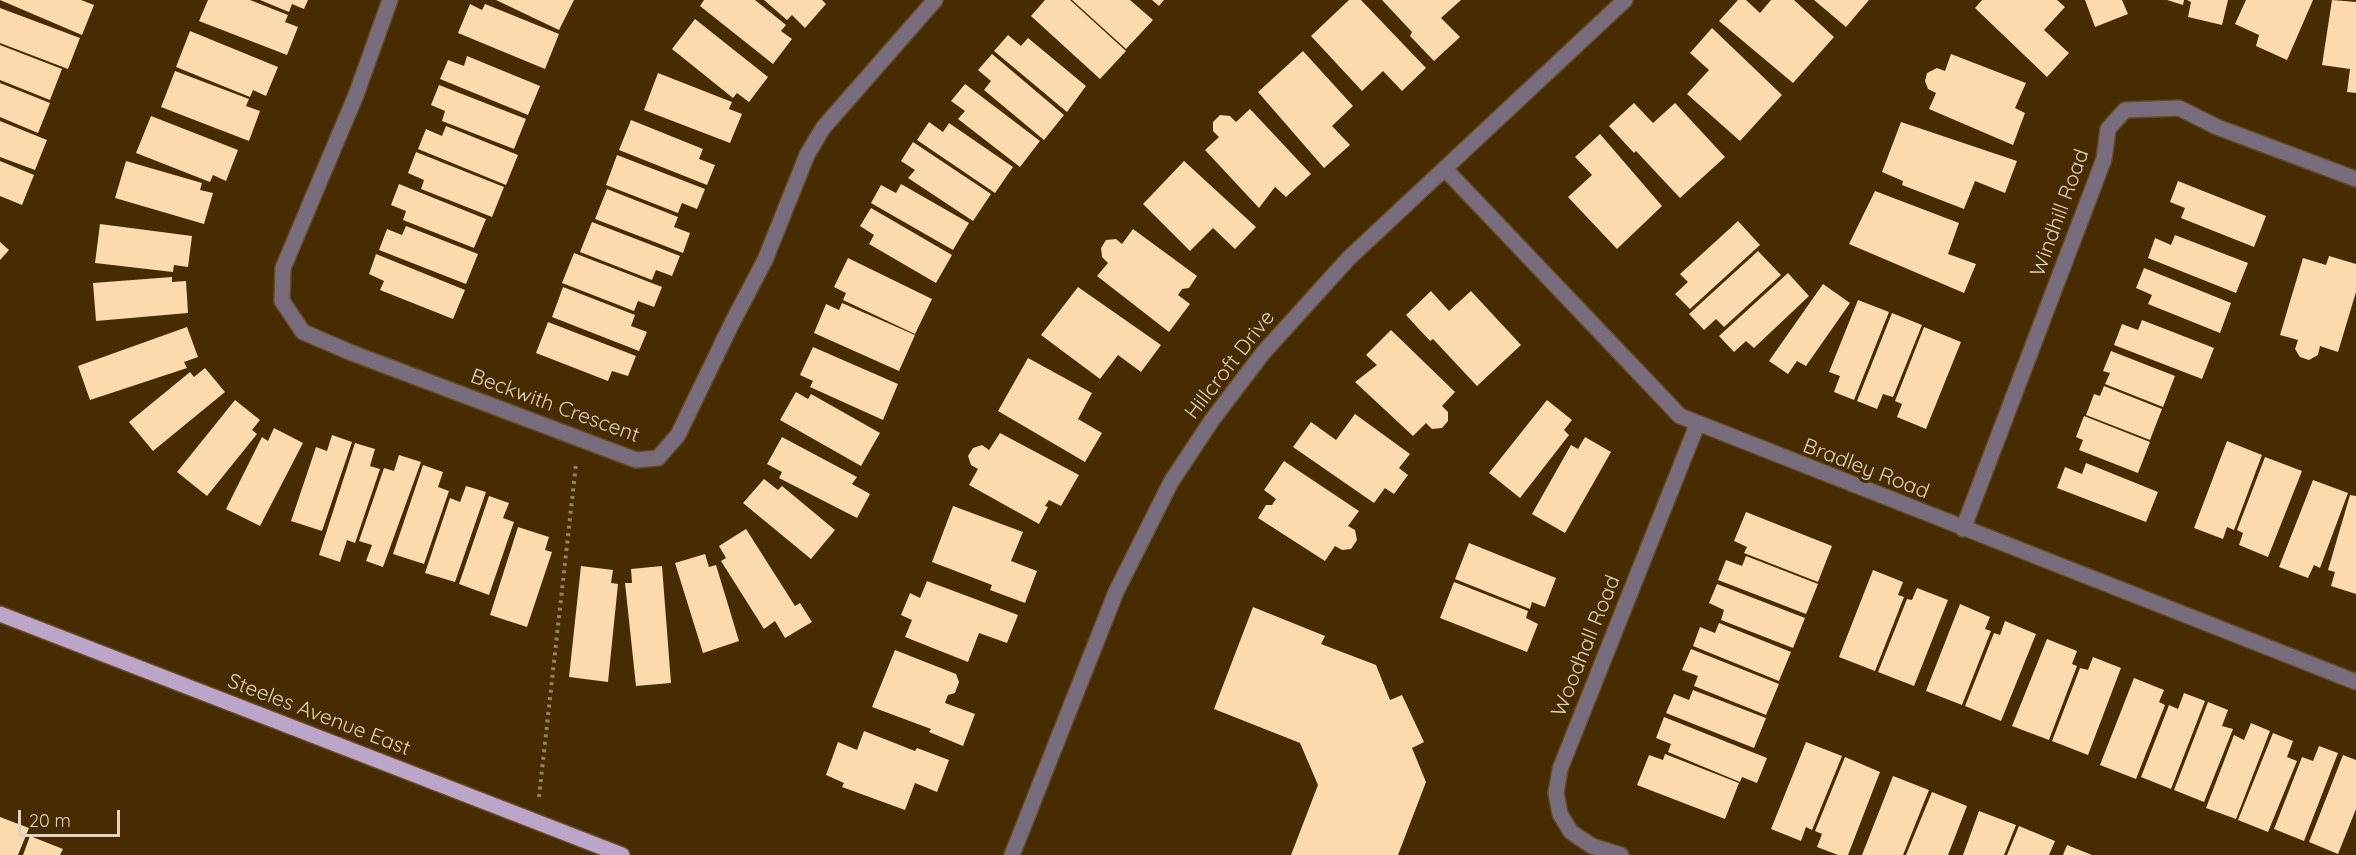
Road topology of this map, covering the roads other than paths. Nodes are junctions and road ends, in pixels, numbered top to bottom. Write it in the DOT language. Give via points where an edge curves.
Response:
graph roads {
  1 [pos="390,0"];
  2 [pos="935,0"];
  3 [pos="1625,0"];
  4 [pos="1445,169"];
  5 [pos="2356,179"];
  6 [pos="1697,425"];
  7 [pos="1963,529"];
  8 [pos="0,614"];
  9 [pos="2356,682"];
  10 [pos="622,855"];
  11 [pos="1012,855"];
  12 [pos="1620,855"];
  1 -- 2 [label="street, Beckwith Crescent" via="356,95 283,268 282,301 303,332 636,460 658,458 678,435 765,260 807,155 823,128"];
  3 -- 4 [label="street, Hillcroft Drive"];
  4 -- 6 [label="street, Bradley Road" via="1665,403"];
  4 -- 11 [label="street, Hillcroft Drive" via="1349,258 1300,310 1212,420 1171,482 1116,592"];
  5 -- 7 [label="street, Windhill Road" via="2217,127 2179,108 2125,110 2108,129 2104,159"];
  6 -- 7 [label="street, Bradley Road"];
  6 -- 12 [label="street, Woodhall Road" via="1560,769 1556,793 1560,814 1571,832 1592,846"];
  7 -- 9 [label="street, Bradley Road"];
  8 -- 10 [label="main road, Steeles Avenue East"];
}
